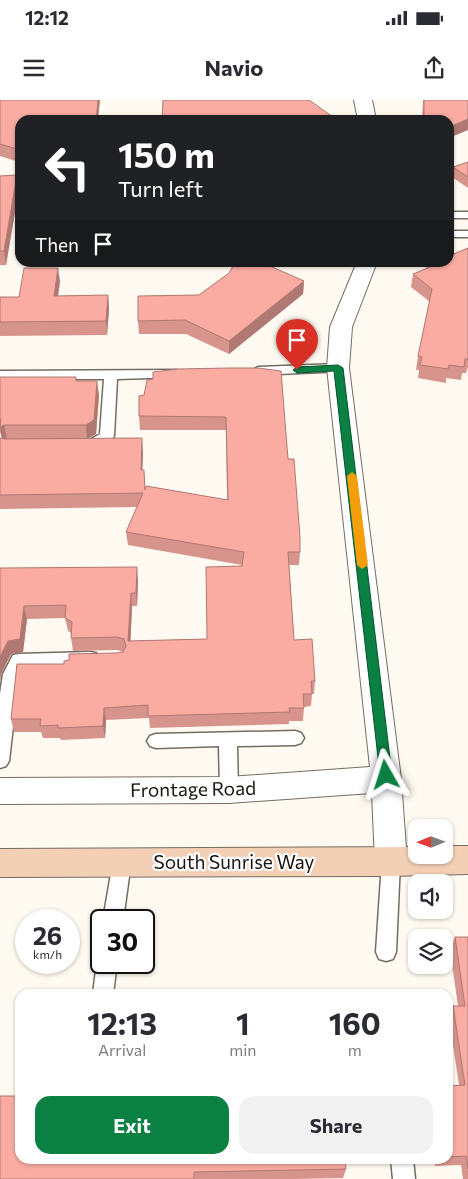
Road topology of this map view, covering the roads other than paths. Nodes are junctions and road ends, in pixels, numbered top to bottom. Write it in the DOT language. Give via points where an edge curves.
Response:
graph roads {
  1 [pos="363,100"];
  2 [pos="366,115"];
  3 [pos="454,215"];
  4 [pos="468,215"];
  5 [pos="454,234"];
  6 [pos="468,234"];
  7 [pos="365,267"];
  8 [pos="338,368"];
  9 [pos="248,372"];
  10 [pos="111,374"];
  11 [pos="189,374"];
  12 [pos="0,375"];
  13 [pos="73,446"];
  14 [pos="108,658"];
  15 [pos="295,738"];
  16 [pos="228,739"];
  17 [pos="156,741"];
  18 [pos="0,761"];
  19 [pos="386,779"];
  20 [pos="229,790"];
  21 [pos="0,792"];
  22 [pos="468,860"];
  23 [pos="122,862"];
  24 [pos="391,862"];
  25 [pos="0,863"];
  26 [pos="115,909"];
  27 [pos="386,952"];
  28 [pos="106,974"];
  29 [pos="104,989"];
  30 [pos="402,1164"];
  31 [pos="404,1179"];
  1 -- 2 [label="street"];
  3 -- 4 [label="lane"];
  5 -- 6 [label="lane"];
  7 -- 8 [label="street" via="341,327"];
  8 -- 9 [label="lane"];
  8 -- 19 [label="street"];
  10 -- 11 [label="lane"];
  10 -- 12 [label="lane"];
  10 -- 13 [label="lane" via="107,436 92,446"];
  14 -- 18 [label="lane" via="19,660 11,674"];
  15 -- 16 [label="lane"];
  16 -- 17 [label="lane"];
  16 -- 20 [label="lane"];
  19 -- 20 [label="street, Frontage Road"];
  19 -- 24 [label="street"];
  20 -- 21 [label="street, Frontage Road"];
  22 -- 24 [label="main road, South Sunrise Way"];
  23 -- 24 [label="main road, South Sunrise Way"];
  23 -- 25 [label="main road, South Sunrise Way"];
  23 -- 26 [label="lane"];
  24 -- 27 [label="lane"];
  28 -- 29 [label="lane"];
  30 -- 31 [label="lane"];
}
